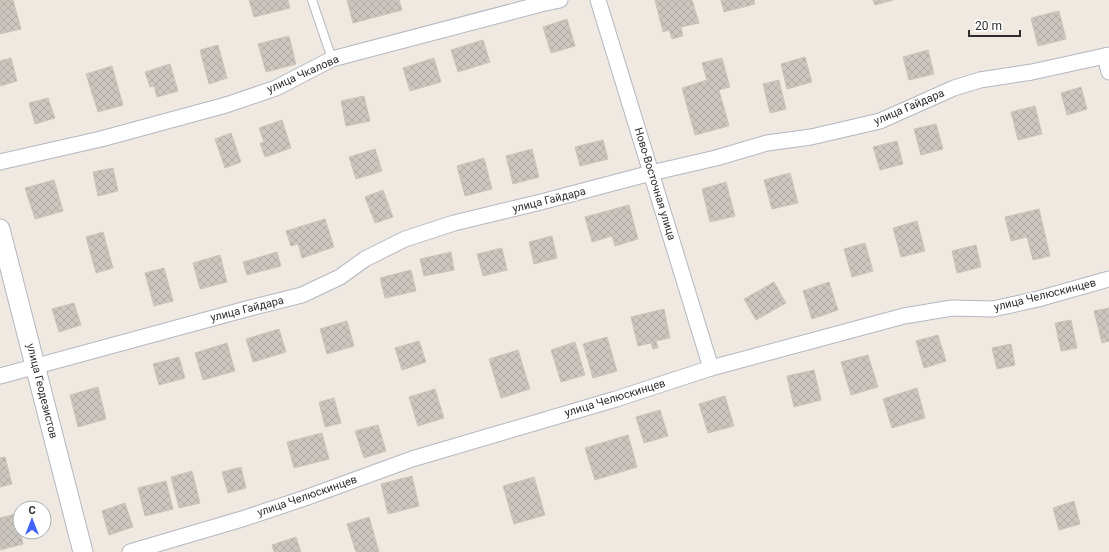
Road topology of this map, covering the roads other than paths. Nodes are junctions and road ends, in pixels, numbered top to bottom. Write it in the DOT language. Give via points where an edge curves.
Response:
graph roads {
  1 [pos="312,0"];
  2 [pos="560,0"];
  3 [pos="598,0"];
  4 [pos="1107,56"];
  5 [pos="332,59"];
  6 [pos="1109,72"];
  7 [pos="0,162"];
  8 [pos="651,173"];
  9 [pos="0,229"];
  10 [pos="1109,279"];
  11 [pos="36,367"];
  12 [pos="711,368"];
  13 [pos="0,376"];
  14 [pos="83,552"];
  15 [pos="130,552"];
  1 -- 5 [label="lane"];
  2 -- 5 [label="street, улица Чкалова"];
  3 -- 8 [label="street, Ново-Восточная улица"];
  4 -- 6 [label="street"];
  4 -- 8 [label="street, улица Гайдара" via="980,80 954,88 880,121 767,143"];
  5 -- 7 [label="street, улица Чкалова" via="276,88 226,105 101,139"];
  8 -- 11 [label="street, улица Гайдара" via="454,223 405,239 365,259 340,277 302,295"];
  8 -- 12 [label="street, Ново-Восточная улица"];
  9 -- 11 [label="street, улица Геодезистов"];
  10 -- 12 [label="street, улица Челюскинцев" via="993,309 952,308 904,316"];
  11 -- 13 [label="street, улица Гайдара"];
  11 -- 14 [label="street, улица Геодезистов"];
  12 -- 15 [label="street, улица Челюскинцев" via="412,458 249,517"];
}
